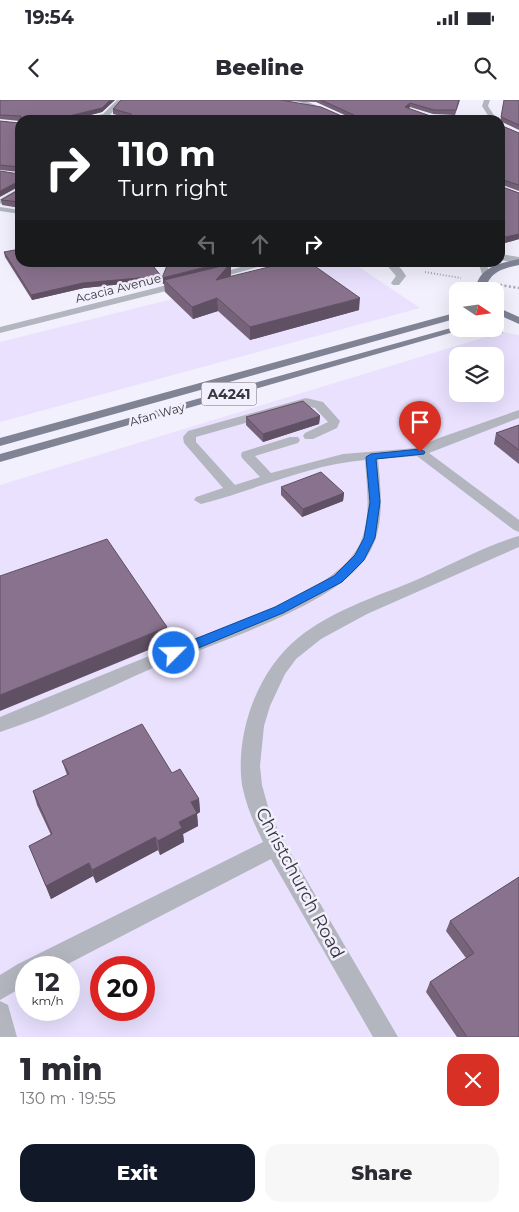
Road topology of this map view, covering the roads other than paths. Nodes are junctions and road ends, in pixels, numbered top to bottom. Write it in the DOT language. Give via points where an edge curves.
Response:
graph roads {
  1 [pos="120,100"];
  2 [pos="298,100"];
  3 [pos="487,100"];
  4 [pos="289,105"];
  5 [pos="324,109"];
  6 [pos="418,114"];
  7 [pos="106,115"];
  8 [pos="338,115"];
  9 [pos="422,115"];
  10 [pos="491,115"];
  11 [pos="15,193"];
  12 [pos="0,202"];
  13 [pos="0,209"];
  14 [pos="15,211"];
  15 [pos="505,258"];
  16 [pos="519,261"];
  17 [pos="505,265"];
  18 [pos="252,267"];
  19 [pos="394,267"];
  20 [pos="484,267"];
  21 [pos="500,267"];
  22 [pos="486,275"];
  23 [pos="481,282"];
  24 [pos="396,283"];
  25 [pos="504,314"];
  26 [pos="449,317"];
  27 [pos="519,322"];
  28 [pos="504,323"];
  29 [pos="0,330"];
  30 [pos="449,332"];
  31 [pos="519,414"];
  32 [pos="309,436"];
  33 [pos="294,440"];
  34 [pos="0,442"];
  35 [pos="420,452"];
  36 [pos="371,457"];
  37 [pos="0,458"];
  38 [pos="269,479"];
  39 [pos="233,491"];
  40 [pos="201,500"];
  41 [pos="519,527"];
  42 [pos="519,541"];
  43 [pos="0,724"];
  44 [pos="276,846"];
  45 [pos="58,956"];
  46 [pos="15,979"];
  47 [pos="0,988"];
  48 [pos="0,1013"];
  49 [pos="4,1037"];
  50 [pos="386,1037"];
  1 -- 7 [label="street"];
  2 -- 5 [label="street"];
  3 -- 10 [label="street" via="485,106"];
  4 -- 5 [label="street"];
  5 -- 8 [label="street"];
  6 -- 9 [label="street"];
  11 -- 12 [label="street"];
  13 -- 14 [label="street"];
  15 -- 16 [label="street"];
  16 -- 17 [label="main road"];
  18 -- 29 [label="street, Acacia Avenue"];
  19 -- 24 [label="street" via="401,276"];
  20 -- 22 [label="street"];
  21 -- 22 [label="main road"];
  22 -- 23 [label="main road"];
  25 -- 27 [label="main road"];
  26 -- 34 [label="main road, Afan Way / A4241"];
  27 -- 28 [label="main road"];
  30 -- 37 [label="main road, Afan Way / A4241"];
  31 -- 35 [label="street"];
  32 -- 39 [label="street" via="333,426 334,421 319,405 306,402 192,434 190,443"];
  33 -- 38 [label="street" via="247,455"];
  35 -- 36 [label="street"];
  35 -- 41 [label="street"];
  36 -- 38 [label="street" via="343,458"];
  36 -- 43 [label="street" via="375,502 370,538 360,557 338,579 279,610"];
  38 -- 39 [label="street"];
  39 -- 40 [label="street"];
  42 -- 44 [label="street, Christchurch Road" via="352,614 303,643 287,658 272,679 262,702 250,759 257,806"];
  44 -- 45 [label="street"];
  44 -- 50 [label="street, Christchurch Road"];
  46 -- 47 [label="street"];
  48 -- 49 [label="street"];
}
